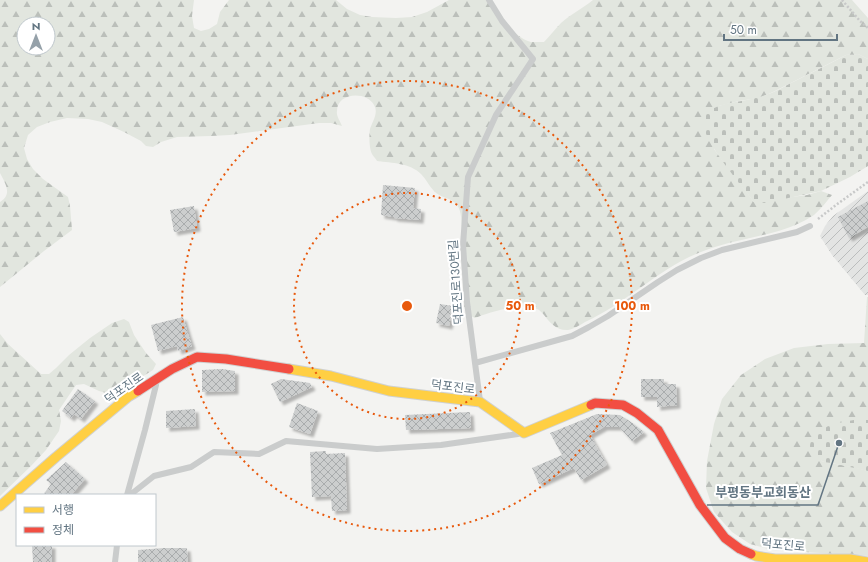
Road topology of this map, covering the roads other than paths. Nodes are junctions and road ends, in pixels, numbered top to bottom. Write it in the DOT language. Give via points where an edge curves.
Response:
graph roads {
  1 [pos="489,0"];
  2 [pos="810,226"];
  3 [pos="475,363"];
  4 [pos="157,379"];
  5 [pos="480,402"];
  6 [pos="524,434"];
  7 [pos="128,494"];
  8 [pos="129,494"];
  9 [pos="0,506"];
  10 [pos="117,546"];
  11 [pos="115,562"];
  12 [pos="868,562"];
  1 -- 3 [label="lane, 덕포진로130번길" via="502,21 533,59 496,115 468,177 463,245"];
  2 -- 3 [label="lane" via="701,258 677,270 608,316 572,336"];
  3 -- 5 [label="lane, 덕포진로130번길"];
  4 -- 5 [label="street, 덕포진로" via="172,368 197,356 226,358 331,376 389,391"];
  4 -- 7 [label="lane"];
  4 -- 9 [label="street, 덕포진로" via="128,398"];
  5 -- 6 [label="street, 덕포진로"];
  6 -- 8 [label="lane" via="441,445 377,449 286,441 259,454 214,452 191,467 154,476"];
  6 -- 12 [label="street, 덕포진로" via="595,403 623,406 637,413 658,430 700,505 725,538 740,549 756,556 775,559 850,559"];
  10 -- 11 [label="lane"];
}
